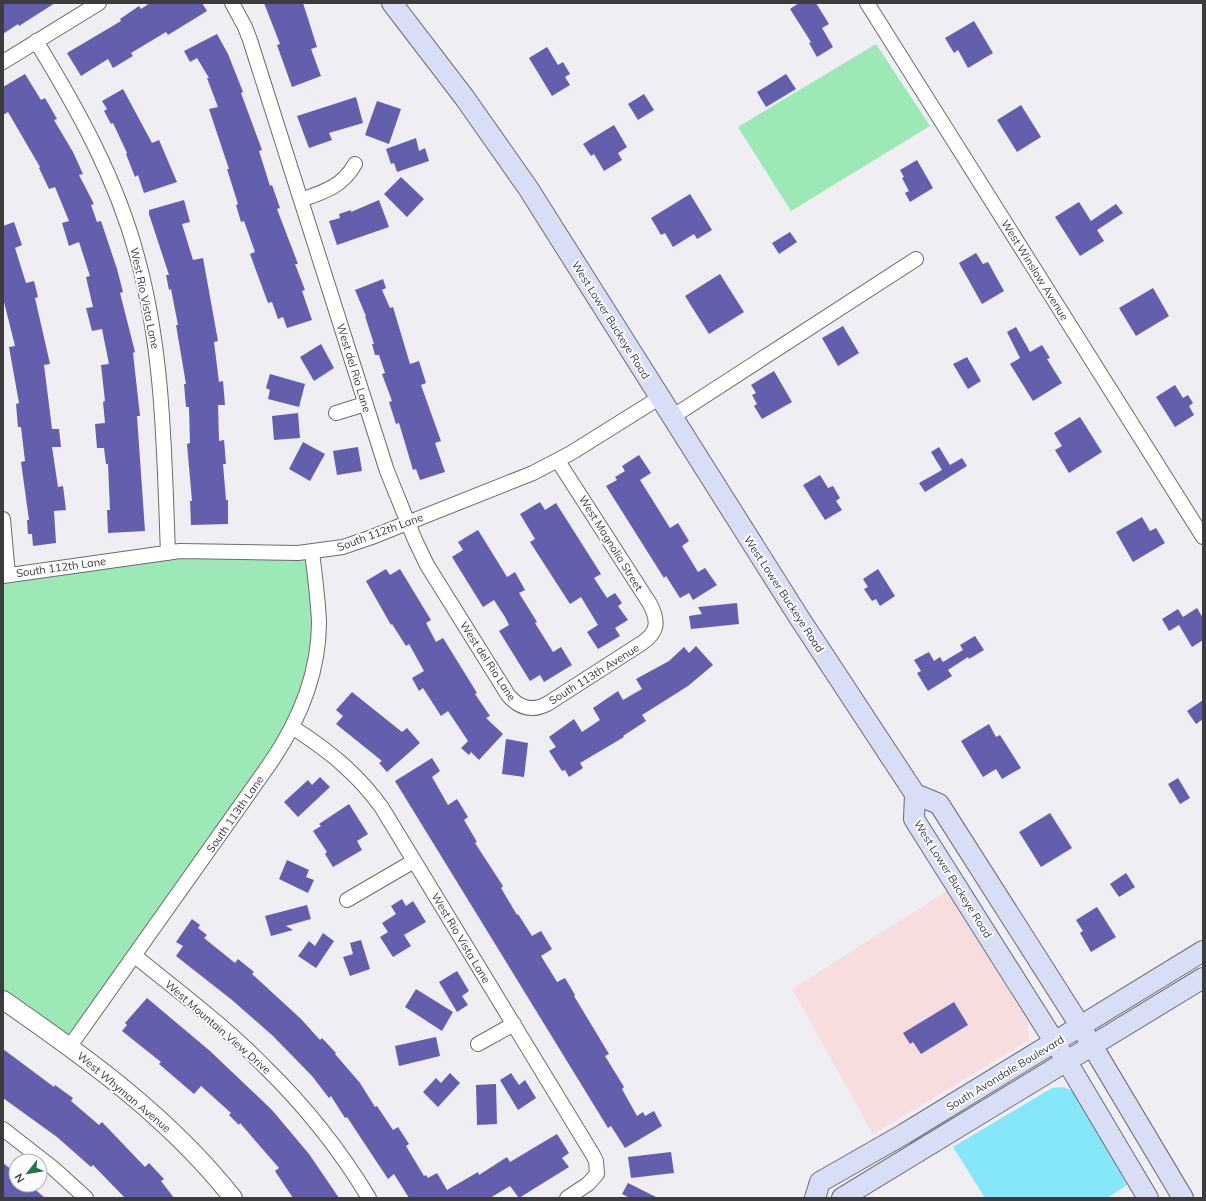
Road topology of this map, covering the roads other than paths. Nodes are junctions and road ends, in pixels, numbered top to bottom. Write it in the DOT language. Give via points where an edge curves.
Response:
graph roads {
  1 [pos="99,3"];
  2 [pos="232,3"];
  3 [pos="392,3"];
  4 [pos="867,3"];
  5 [pos="36,41"];
  6 [pos="3,62"];
  7 [pos="355,164"];
  8 [pos="301,200"];
  9 [pos="916,259"];
  10 [pos="659,398"];
  11 [pos="365,404"];
  12 [pos="336,412"];
  13 [pos="672,417"];
  14 [pos="558,460"];
  15 [pos="3,519"];
  16 [pos="408,523"];
  17 [pos="1203,537"];
  18 [pos="312,552"];
  19 [pos="168,553"];
  20 [pos="6,575"];
  21 [pos="657,628"];
  22 [pos="525,708"];
  23 [pos="292,728"];
  24 [pos="915,794"];
  25 [pos="414,861"];
  26 [pos="347,900"];
  27 [pos="1203,951"];
  28 [pos="135,956"];
  29 [pos="1203,978"];
  30 [pos="3,1000"];
  31 [pos="514,1024"];
  32 [pos="1081,1027"];
  33 [pos="1055,1043"];
  34 [pos="478,1044"];
  35 [pos="1092,1045"];
  36 [pos="70,1046"];
  37 [pos="1066,1060"];
  38 [pos="3,1129"];
  39 [pos="227,1196"];
  40 [pos="86,1198"];
  41 [pos="369,1198"];
  42 [pos="566,1198"];
  43 [pos="815,1198"];
  44 [pos="842,1198"];
  45 [pos="1148,1198"];
  46 [pos="1183,1198"];
  1 -- 5 [label="street"];
  2 -- 8 [label="street, West del Rio Lane" via="250,40"];
  3 -- 10 [label="main road, West Lower Buckeye Road" via="464,97 528,188"];
  4 -- 17 [label="street, West Winslow Avenue"];
  5 -- 6 [label="street"];
  5 -- 19 [label="street, West Rio Vista Lane" via="97,148 139,263 151,318 161,391"];
  7 -- 8 [label="street" via="344,180 336,186"];
  8 -- 11 [label="street, West del Rio Lane"];
  9 -- 13 [label="street"];
  10 -- 13 [label="main road, West Lower Buckeye Road"];
  10 -- 14 [label="street, South 112th Lane"];
  11 -- 12 [label="street"];
  11 -- 16 [label="street, West del Rio Lane" via="382,457"];
  13 -- 24 [label="main road, West Lower Buckeye Road"];
  14 -- 16 [label="street, South 112th Lane" via="518,480"];
  14 -- 21 [label="street, West Magnolia Street" via="650,604"];
  15 -- 20 [label="street"];
  16 -- 18 [label="street, South 112th Lane" via="358,542"];
  16 -- 22 [label="street, West del Rio Lane" via="427,565 504,688 513,700"];
  18 -- 19 [label="street, South 112th Lane"];
  18 -- 23 [label="street, South 113th Lane" via="319,624 316,656 309,688"];
  19 -- 20 [label="street, South 112th Lane"];
  21 -- 22 [label="street, South 113th Avenue" via="642,644 547,704 532,709"];
  23 -- 25 [label="street, West Rio Vista Lane" via="330,753 365,786 382,808"];
  23 -- 28 [label="street, South 113th Lane"];
  24 -- 32 [label="main road" via="938,804"];
  24 -- 33 [label="main road, West Lower Buckeye Road" via="914,819"];
  25 -- 26 [label="street"];
  25 -- 31 [label="street, West Rio Vista Lane"];
  27 -- 32 [label="main road, South Avondale Boulevard"];
  28 -- 36 [label="street, South 113th Lane"];
  28 -- 41 [label="street, West Mountain View Drive" via="224,1029 273,1075 317,1124"];
  29 -- 35 [label="main road, South Avondale Boulevard"];
  30 -- 36 [label="street, West Whyman Avenue"];
  31 -- 34 [label="street"];
  31 -- 42 [label="street, West Rio Vista Lane" via="596,1161 597,1174 588,1184"];
  32 -- 33 [label="main road, South Avondale Boulevard"];
  32 -- 35 [label="main road"];
  33 -- 37 [label="main road, West Lower Buckeye Road"];
  33 -- 43 [label="main road, South Avondale Boulevard" via="820,1182"];
  35 -- 37 [label="main road, South Avondale Boulevard"];
  35 -- 46 [label="main road"];
  36 -- 39 [label="street, West Whyman Avenue" via="120,1084 157,1117 180,1139"];
  37 -- 44 [label="main road, South Avondale Boulevard"];
  37 -- 45 [label="main road, West Lower Buckeye Road"];
  38 -- 40 [label="street"];
}
